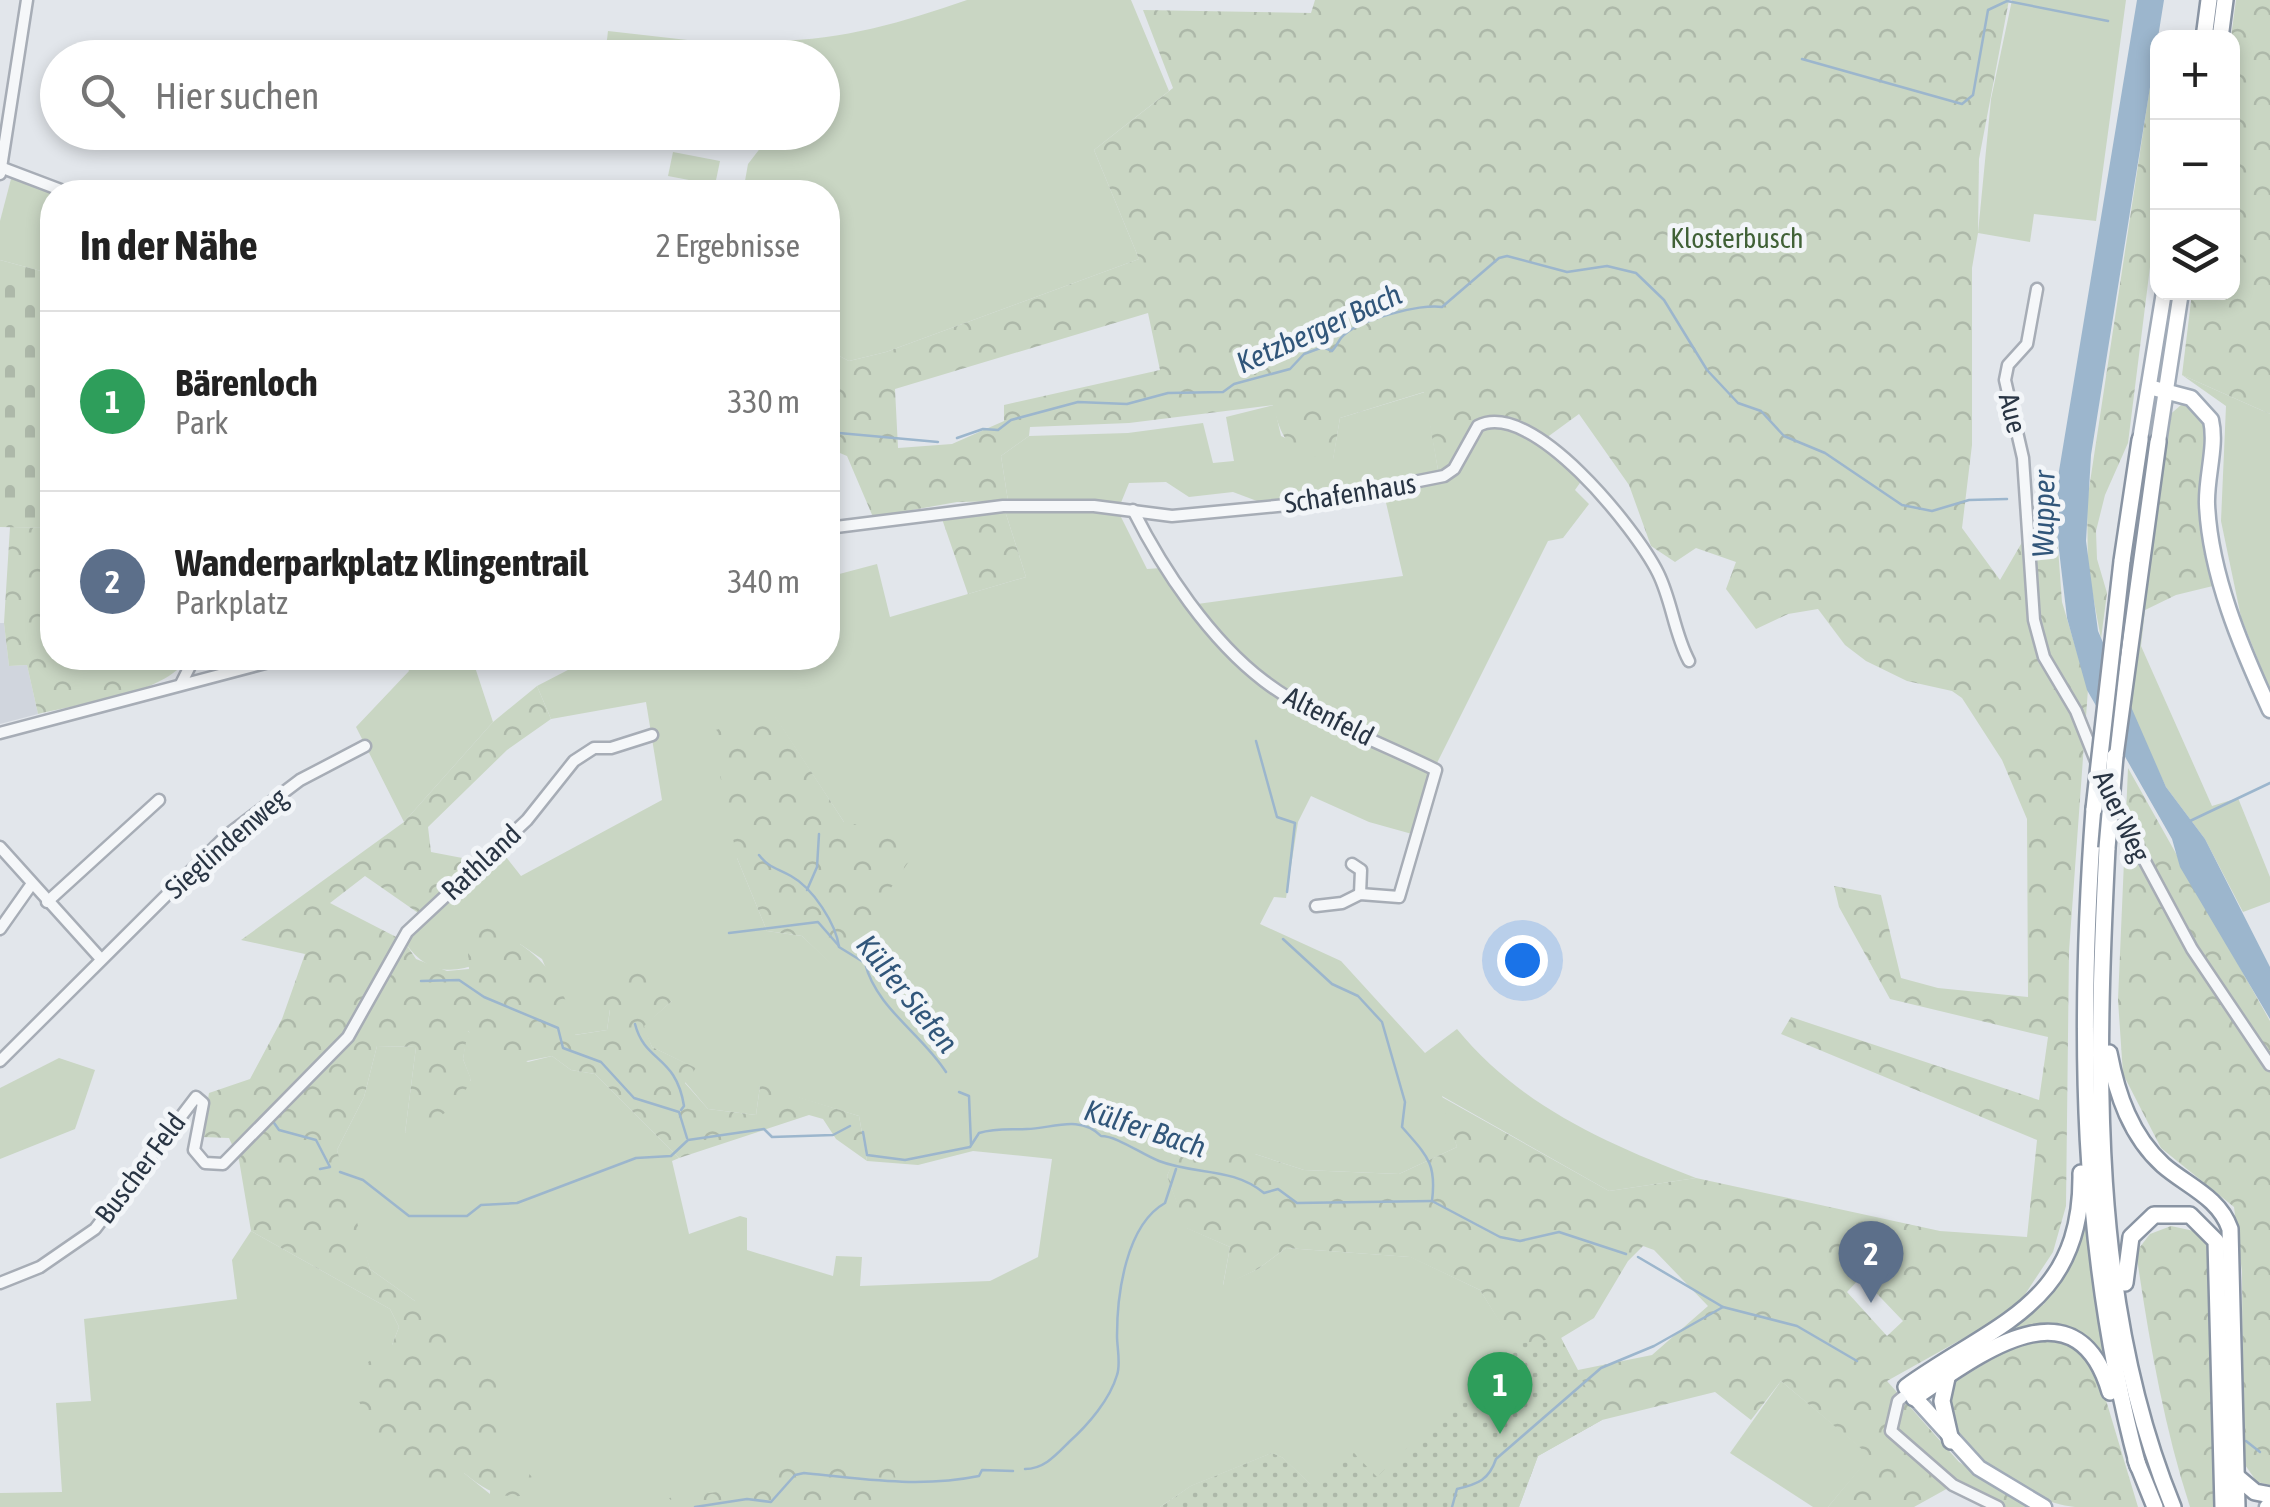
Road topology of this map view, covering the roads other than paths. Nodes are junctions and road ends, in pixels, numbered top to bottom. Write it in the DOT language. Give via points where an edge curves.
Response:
graph roads {
  1 [pos="26,0"];
  2 [pos="2209,0"];
  3 [pos="2226,0"];
  4 [pos="2205,30"];
  5 [pos="2221,30"];
  6 [pos="0,170"];
  7 [pos="40,183"];
  8 [pos="2037,288"];
  9 [pos="2163,300"];
  10 [pos="2181,300"];
  11 [pos="2150,387"];
  12 [pos="2167,390"];
  13 [pos="2140,440"];
  14 [pos="2158,442"];
  15 [pos="1132,510"];
  16 [pos="840,526"];
  17 [pos="2028,546"];
  18 [pos="1689,660"];
  19 [pos="188,670"];
  20 [pos="236,670"];
  21 [pos="181,684"];
  22 [pos="2270,710"];
  23 [pos="0,733"];
  24 [pos="652,735"];
  25 [pos="365,746"];
  26 [pos="159,800"];
  27 [pos="0,847"];
  28 [pos="1352,864"];
  29 [pos="30,885"];
  30 [pos="1360,894"];
  31 [pos="47,902"];
  32 [pos="1316,906"];
  33 [pos="0,929"];
  34 [pos="100,959"];
  35 [pos="2102,1025"];
  36 [pos="348,1037"];
  37 [pos="0,1062"];
  38 [pos="2270,1065"];
  39 [pos="2087,1104"];
  40 [pos="0,1283"];
  41 [pos="2120,1316"];
  42 [pos="1947,1378"];
  43 [pos="1910,1392"];
  44 [pos="1951,1441"];
  45 [pos="2138,1466"];
  46 [pos="2236,1476"];
  47 [pos="2270,1496"];
  48 [pos="2163,1505"];
  49 [pos="1998,1507"];
  50 [pos="2044,1507"];
  51 [pos="2223,1507"];
  52 [pos="2237,1507"];
  1 -- 6 [label="street"];
  2 -- 4 [label="highway"];
  3 -- 5 [label="highway"];
  6 -- 7 [label="street"];
  8 -- 17 [label="street, Aue" via="2026,344 2005,380 2019,429"];
  9 -- 11 [label="main road"];
  10 -- 12 [label="main road"];
  11 -- 12 [label="main road"];
  11 -- 13 [label="main road"];
  12 -- 14 [label="main road"];
  12 -- 22 [label="main road" via="2197,402 2212,424 2207,480 2213,543 2233,618"];
  13 -- 39 [label="highway, bridge" via="2094,809"];
  14 -- 35 [label="highway, bridge" via="2108,848"];
  15 -- 16 [label="street, Schafenhaus" via="978,507"];
  15 -- 18 [label="street, Schafenhaus" via="1172,516 1296,504 1439,478 1454,469 1478,426 1514,423 1564,458 1612,506 1658,573"];
  15 -- 30 [label="street, Altenfeld" via="1210,625 1261,678 1436,770 1399,897"];
  17 -- 38 [label="street, Auer Weg" via="2044,657 2076,710 2137,854"];
  19 -- 21 [label="street"];
  20 -- 21 [label="street"];
  21 -- 23 [label="street"];
  24 -- 36 [label="street, Rathland" via="579,756 526,820 408,932"];
  25 -- 34 [label="street, Sieglindenweg" via="262,806"];
  26 -- 31 [label="street"];
  27 -- 29 [label="street"];
  28 -- 30 [label="street" via="1361,870"];
  29 -- 31 [label="street"];
  29 -- 33 [label="street"];
  30 -- 32 [label="street, Altenfeld"];
  31 -- 34 [label="street"];
  34 -- 37 [label="street, Sieglindenweg"];
  35 -- 41 [label="highway" via="2106,1181"];
  35 -- 46 [label="highway" via="2133,1128 2165,1167 2216,1205 2230,1230"];
  36 -- 40 [label="street, Buscher Feld" via="222,1164 205,1163 194,1150 203,1104 193,1098 95,1229 40,1267"];
  39 -- 43 [label="highway" via="2077,1215 2056,1277 2004,1328"];
  39 -- 45 [label="highway" via="2101,1296"];
  41 -- 48 [label="highway"];
  41 -- 51 [label="highway" via="2126,1256 2138,1228 2154,1215 2177,1212 2208,1228 2220,1258"];
  42 -- 43 [label="highway"];
  42 -- 44 [label="highway" via="1942,1410"];
  42 -- 45 [label="highway" via="2030,1332 2074,1338 2097,1358"];
  43 -- 44 [label="main road"];
  43 -- 49 [label="street" via="1898,1401 1891,1431 1953,1485"];
  44 -- 50 [label="main road" via="2002,1486"];
  45 -- 48 [label="highway"];
  46 -- 47 [label="highway"];
  46 -- 52 [label="highway"];
}
